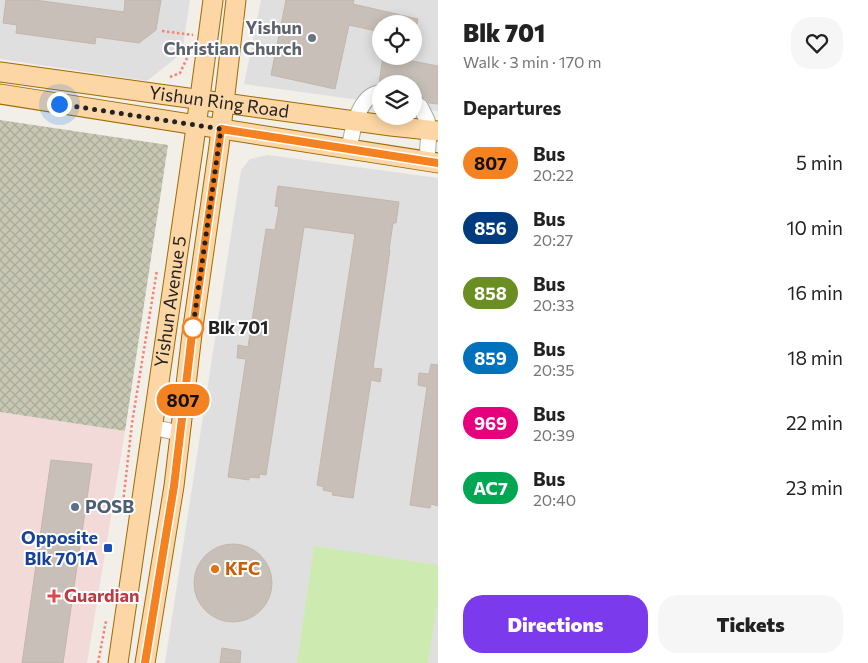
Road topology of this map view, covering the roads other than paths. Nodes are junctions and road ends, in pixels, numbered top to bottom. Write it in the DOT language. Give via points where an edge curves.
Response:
graph roads {
  1 [pos="213,0"];
  2 [pos="236,0"];
  3 [pos="0,72"];
  4 [pos="36,77"];
  5 [pos="0,94"];
  6 [pos="372,95"];
  7 [pos="32,99"];
  8 [pos="199,99"];
  9 [pos="224,102"];
  10 [pos="422,110"];
  11 [pos="354,121"];
  12 [pos="196,125"];
  13 [pos="221,129"];
  14 [pos="434,131"];
  15 [pos="349,149"];
  16 [pos="433,162"];
  17 [pos="152,427"];
  18 [pos="179,433"];
  19 [pos="118,663"];
  20 [pos="145,663"];
  1 -- 8 [label="main road, Yishun Avenue 5"];
  2 -- 9 [label="main road, Yishun Avenue 5"];
  3 -- 4 [label="main road, Yishun Ring Road"];
  4 -- 7 [label="lane"];
  4 -- 8 [label="main road, Yishun Ring Road"];
  5 -- 7 [label="main road, Yishun Ring Road"];
  6 -- 11 [label="lane"];
  7 -- 12 [label="main road, Yishun Ring Road"];
  8 -- 9 [label="main road, Yishun Ring Road"];
  8 -- 12 [label="main road, Yishun Avenue 5"];
  9 -- 11 [label="main road, Yishun Ring Road"];
  9 -- 13 [label="main road, Yishun Avenue 5"];
  10 -- 14 [label="lane"];
  11 -- 14 [label="main road, Yishun Ring Road"];
  11 -- 15 [label="lane"];
  12 -- 13 [label="main road, Yishun Ring Road"];
  12 -- 17 [label="main road, Yishun Avenue 5"];
  13 -- 15 [label="main road, Yishun Ring Road"];
  13 -- 18 [label="main road, Yishun Avenue 5"];
  14 -- 16 [label="lane"];
  15 -- 16 [label="main road, Yishun Ring Road"];
  17 -- 18 [label="lane"];
  17 -- 19 [label="main road, Yishun Avenue 5"];
  18 -- 20 [label="main road, Yishun Avenue 5" via="174,486"];
}
